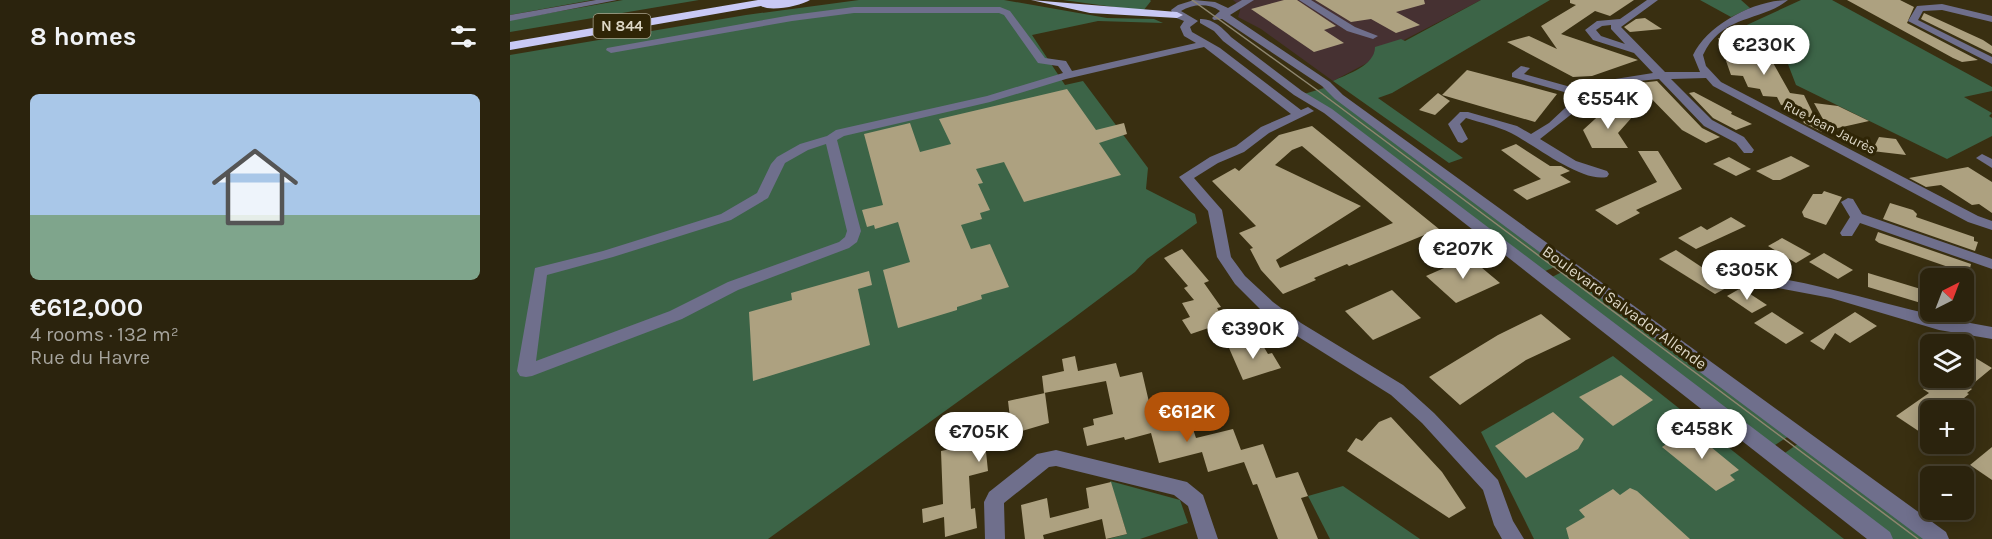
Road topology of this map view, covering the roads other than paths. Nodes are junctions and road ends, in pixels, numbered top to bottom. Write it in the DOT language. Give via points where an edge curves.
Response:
graph roads {
  1 [pos="612,0"];
  2 [pos="742,0"];
  3 [pos="778,0"];
  4 [pos="804,0"];
  5 [pos="1037,0"];
  6 [pos="1249,0"];
  7 [pos="1304,0"];
  8 [pos="1755,0"];
  9 [pos="1783,0"];
  10 [pos="1650,1"];
  11 [pos="1771,5"];
  12 [pos="1214,6"];
  13 [pos="1177,7"];
  14 [pos="721,9"];
  15 [pos="510,18"];
  16 [pos="1992,19"];
  17 [pos="1189,20"];
  18 [pos="1203,21"];
  19 [pos="1623,22"];
  20 [pos="1373,36"];
  21 [pos="510,40"];
  22 [pos="1204,44"];
  23 [pos="510,46"];
  24 [pos="611,50"];
  25 [pos="1638,50"];
  26 [pos="1992,61"];
  27 [pos="1525,68"];
  28 [pos="1069,74"];
  29 [pos="1707,75"];
  30 [pos="1663,76"];
  31 [pos="1586,95"];
  32 [pos="1328,111"];
  33 [pos="1299,114"];
  34 [pos="831,139"];
  35 [pos="1462,139"];
  36 [pos="1531,139"];
  37 [pos="1748,150"];
  38 [pos="1602,174"];
  39 [pos="1848,202"];
  40 [pos="1857,217"];
  41 [pos="1992,226"];
  42 [pos="1847,233"];
  43 [pos="1992,264"];
  44 [pos="1778,283"];
  45 [pos="1992,333"];
  46 [pos="994,539"];
  47 [pos="1208,539"];
  48 [pos="1514,539"];
  49 [pos="1883,539"];
  50 [pos="1939,539"];
  1 -- 15 [label="street"];
  2 -- 21 [label="highway, N 844"];
  3 -- 14 [label="highway, N 844"];
  4 -- 14 [label="highway"];
  5 -- 13 [label="highway" via="1090,10"];
  6 -- 12 [label="street"];
  6 -- 12 [label="street"];
  7 -- 20 [label="street" via="1351,29"];
  8 -- 11 [label="street"];
  9 -- 11 [label="street"];
  10 -- 19 [label="street"];
  11 -- 29 [label="street" via="1705,39 1698,55"];
  12 -- 13 [label="street"];
  12 -- 18 [label="street"];
  12 -- 50 [label="street, Boulevard Salvador Allende" via="1326,84 1338,97"];
  13 -- 17 [label="street"];
  14 -- 23 [label="highway, N 844"];
  16 -- 26 [label="street" via="1931,7 1920,8 1913,21"];
  17 -- 18 [label="street"];
  17 -- 22 [label="street" via="1186,30"];
  18 -- 32 [label="street, Boulevard Salvador Allende"];
  19 -- 25 [label="street" via="1615,27"];
  19 -- 25 [label="street" via="1600,22 1590,30 1597,38"];
  22 -- 28 [label="street"];
  22 -- 33 [label="street"];
  24 -- 28 [label="street" via="854,10 1000,10 1007,13 1042,61 1062,63"];
  25 -- 30 [label="street"];
  27 -- 31 [label="street" via="1516,75"];
  28 -- 34 [label="street" via="990,99 840,133"];
  29 -- 30 [label="street"];
  29 -- 41 [label="street, Rue Jean Jaurès" via="1846,154"];
  30 -- 31 [label="street" via="1609,83"];
  30 -- 37 [label="street" via="1708,123 1740,140"];
  31 -- 36 [label="street" via="1545,134"];
  32 -- 33 [label="street"];
  32 -- 49 [label="street, Boulevard Salvador Allende"];
  33 -- 48 [label="street" via="1186,177 1215,210 1224,257 1240,280 1267,306 1397,390 1428,418 1491,486 1504,525"];
  34 -- 34 [label="street" via="804,147 781,160 763,195 726,217 540,272 526,371 676,315 733,286 852,239 854,231"];
  35 -- 36 [label="street" via="1454,124 1464,114 1513,129"];
  36 -- 38 [label="street" via="1571,164"];
  39 -- 40 [label="street"];
  40 -- 42 [label="street"];
  40 -- 43 [label="street"];
  44 -- 45 [label="street" via="1832,293 1959,329"];
  46 -- 47 [label="street" via="996,498 1044,460 1056,458 1180,488 1196,501"];
}
